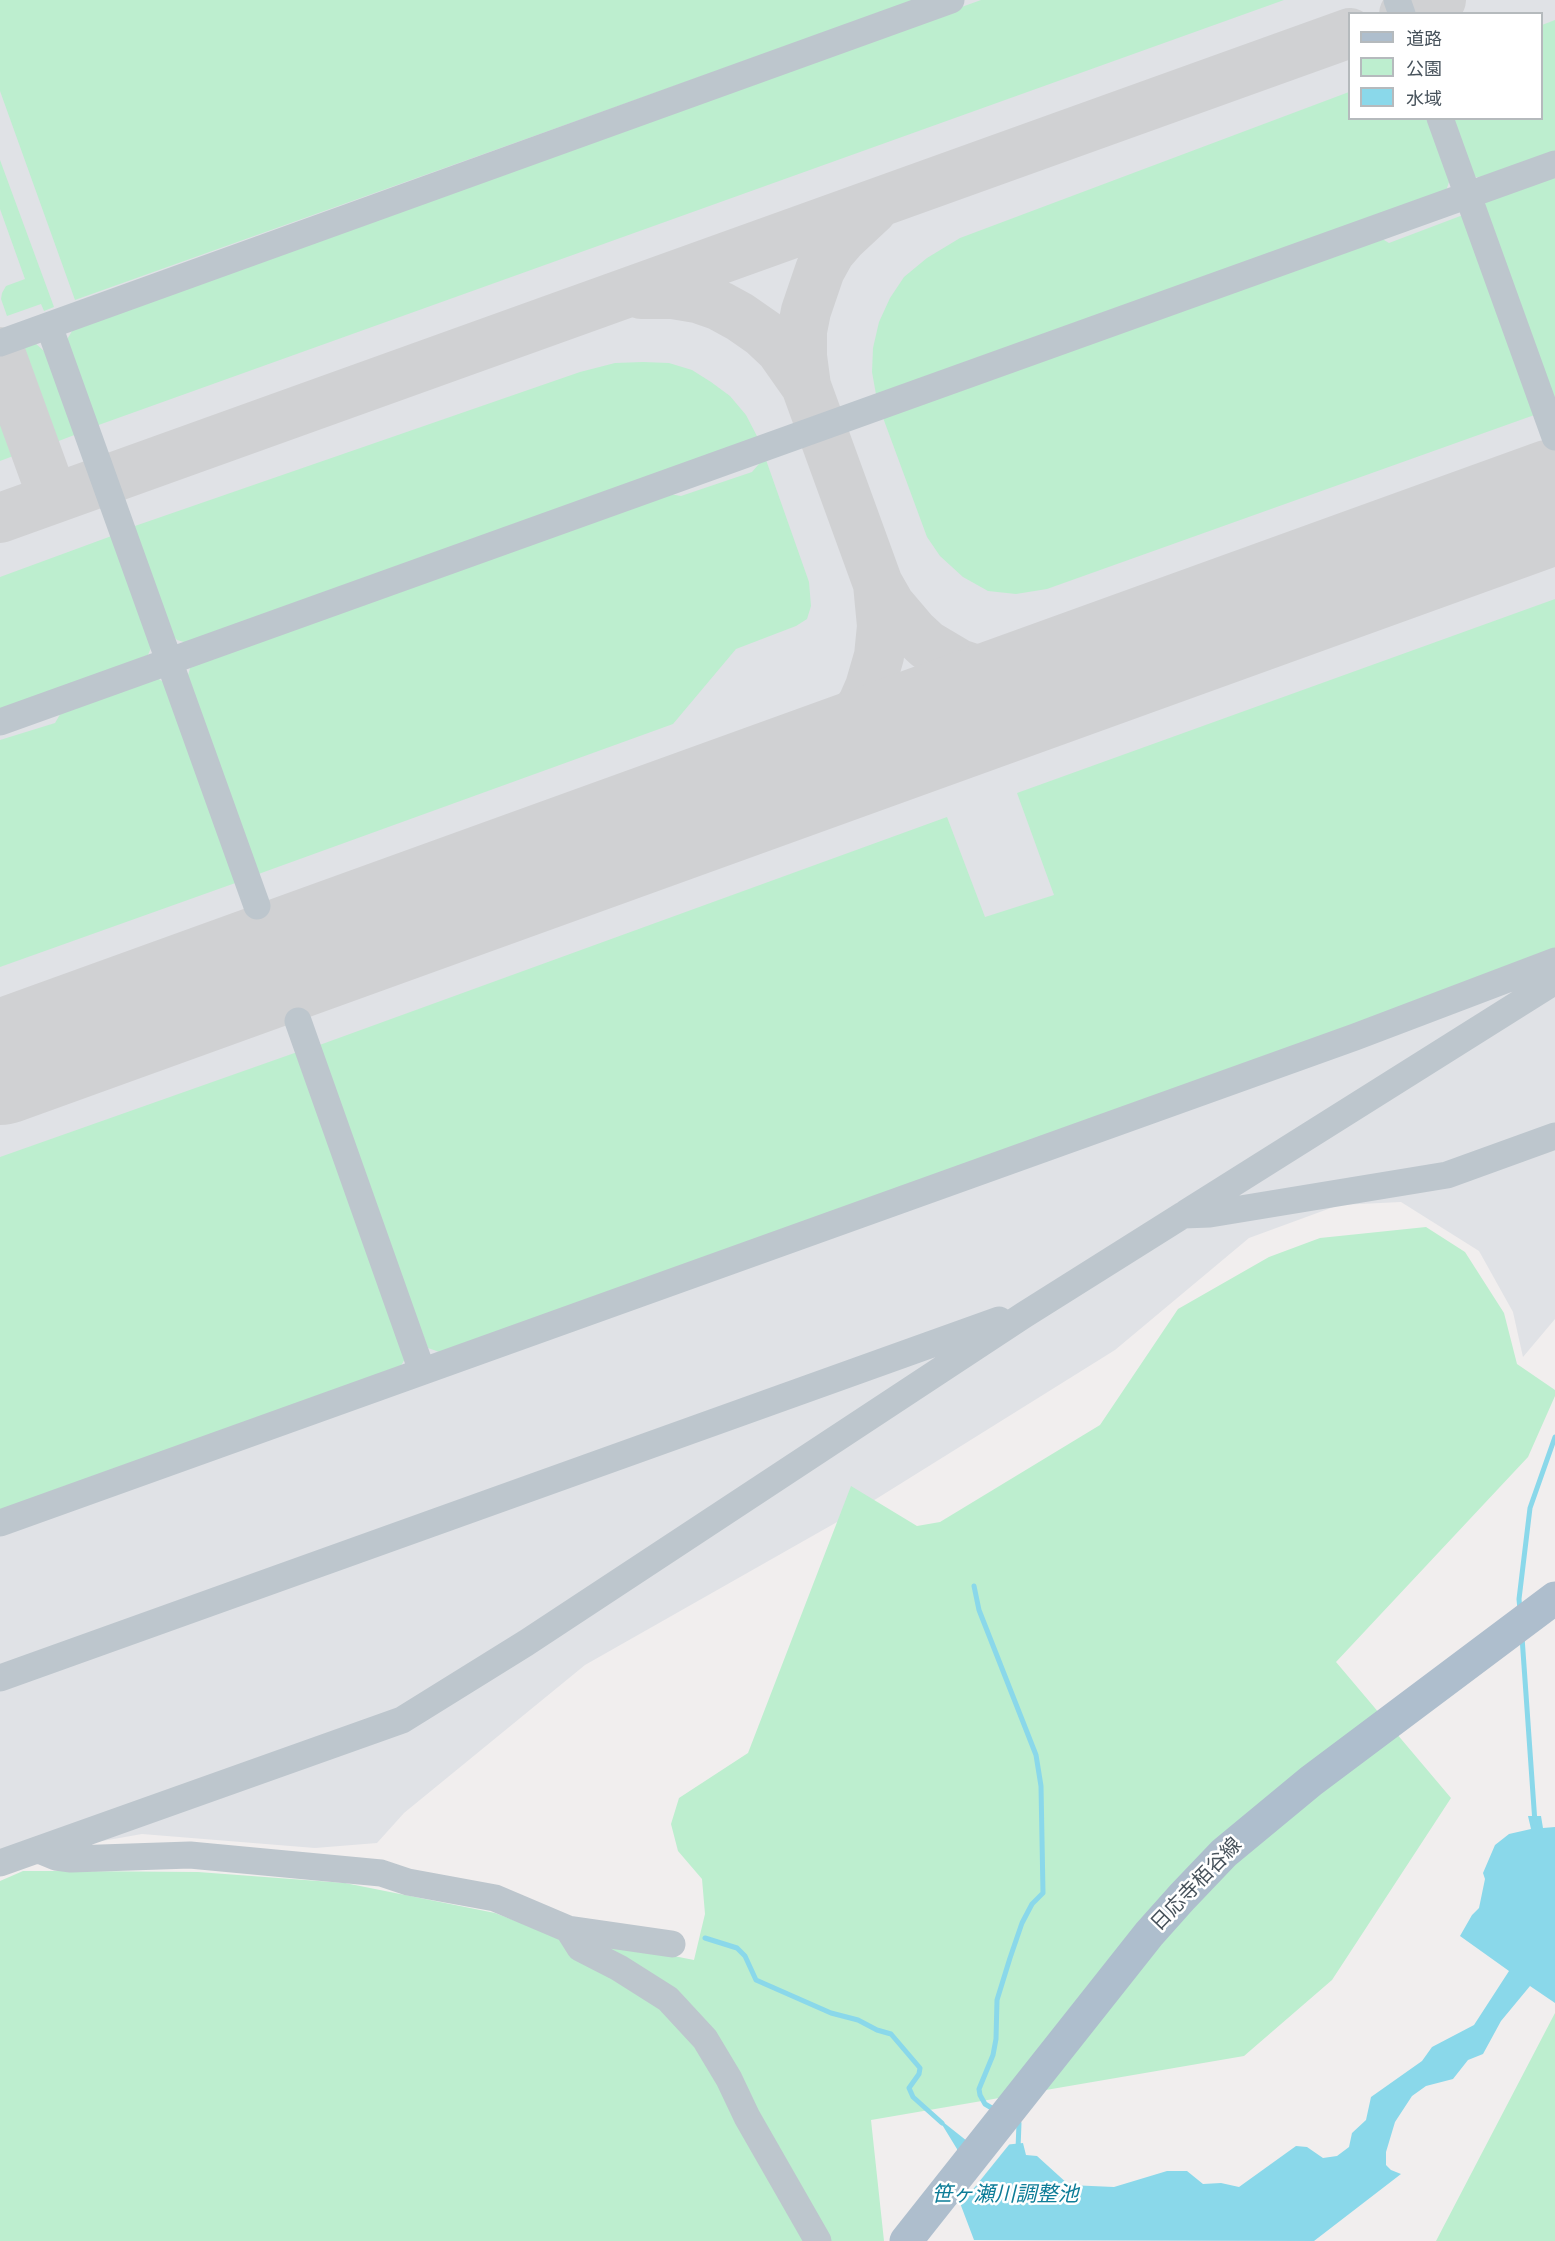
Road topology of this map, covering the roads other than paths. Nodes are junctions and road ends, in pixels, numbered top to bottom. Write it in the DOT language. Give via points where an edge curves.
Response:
graph roads {
  1 [pos="951,0"];
  2 [pos="1441,120"];
  3 [pos="1555,164"];
  4 [pos="1467,195"];
  5 [pos="50,326"];
  6 [pos="0,344"];
  7 [pos="1555,437"];
  8 [pos="171,660"];
  9 [pos="0,722"];
  10 [pos="257,906"];
  11 [pos="1555,961"];
  12 [pos="1555,981"];
  13 [pos="298,1021"];
  14 [pos="1555,1136"];
  15 [pos="1183,1215"];
  16 [pos="1024,1315"];
  17 [pos="422,1371"];
  18 [pos="0,1523"];
  19 [pos="1548,1603"];
  20 [pos="0,1678"];
  21 [pos="39,1850"];
  22 [pos="0,1863"];
  23 [pos="568,1929"];
  24 [pos="672,1944"];
  25 [pos="818,2241"];
  26 [pos="906,2241"];
  1 -- 5 [label="street"];
  2 -- 4 [label="street"];
  3 -- 4 [label="street"];
  4 -- 7 [label="street"];
  4 -- 8 [label="street"];
  5 -- 6 [label="street"];
  5 -- 8 [label="street"];
  8 -- 9 [label="street"];
  8 -- 10 [label="street"];
  11 -- 17 [label="street" via="1355,1037"];
  12 -- 15 [label="street"];
  13 -- 17 [label="street"];
  14 -- 15 [label="street" via="1447,1175 1210,1214"];
  15 -- 16 [label="street"];
  16 -- 20 [label="street" via="984,1324"];
  16 -- 21 [label="street" via="526,1643 402,1720"];
  17 -- 18 [label="street"];
  19 -- 26 [label="main road, 日応寺栢谷線" via="1311,1781 1224,1853 1149,1935"];
  21 -- 22 [label="street"];
  21 -- 23 [label="street" via="71,1859 190,1855 381,1873 408,1882 495,1898"];
  23 -- 24 [label="street"];
  23 -- 25 [label="street" via="580,1948 668,1999 705,2039"];
}
